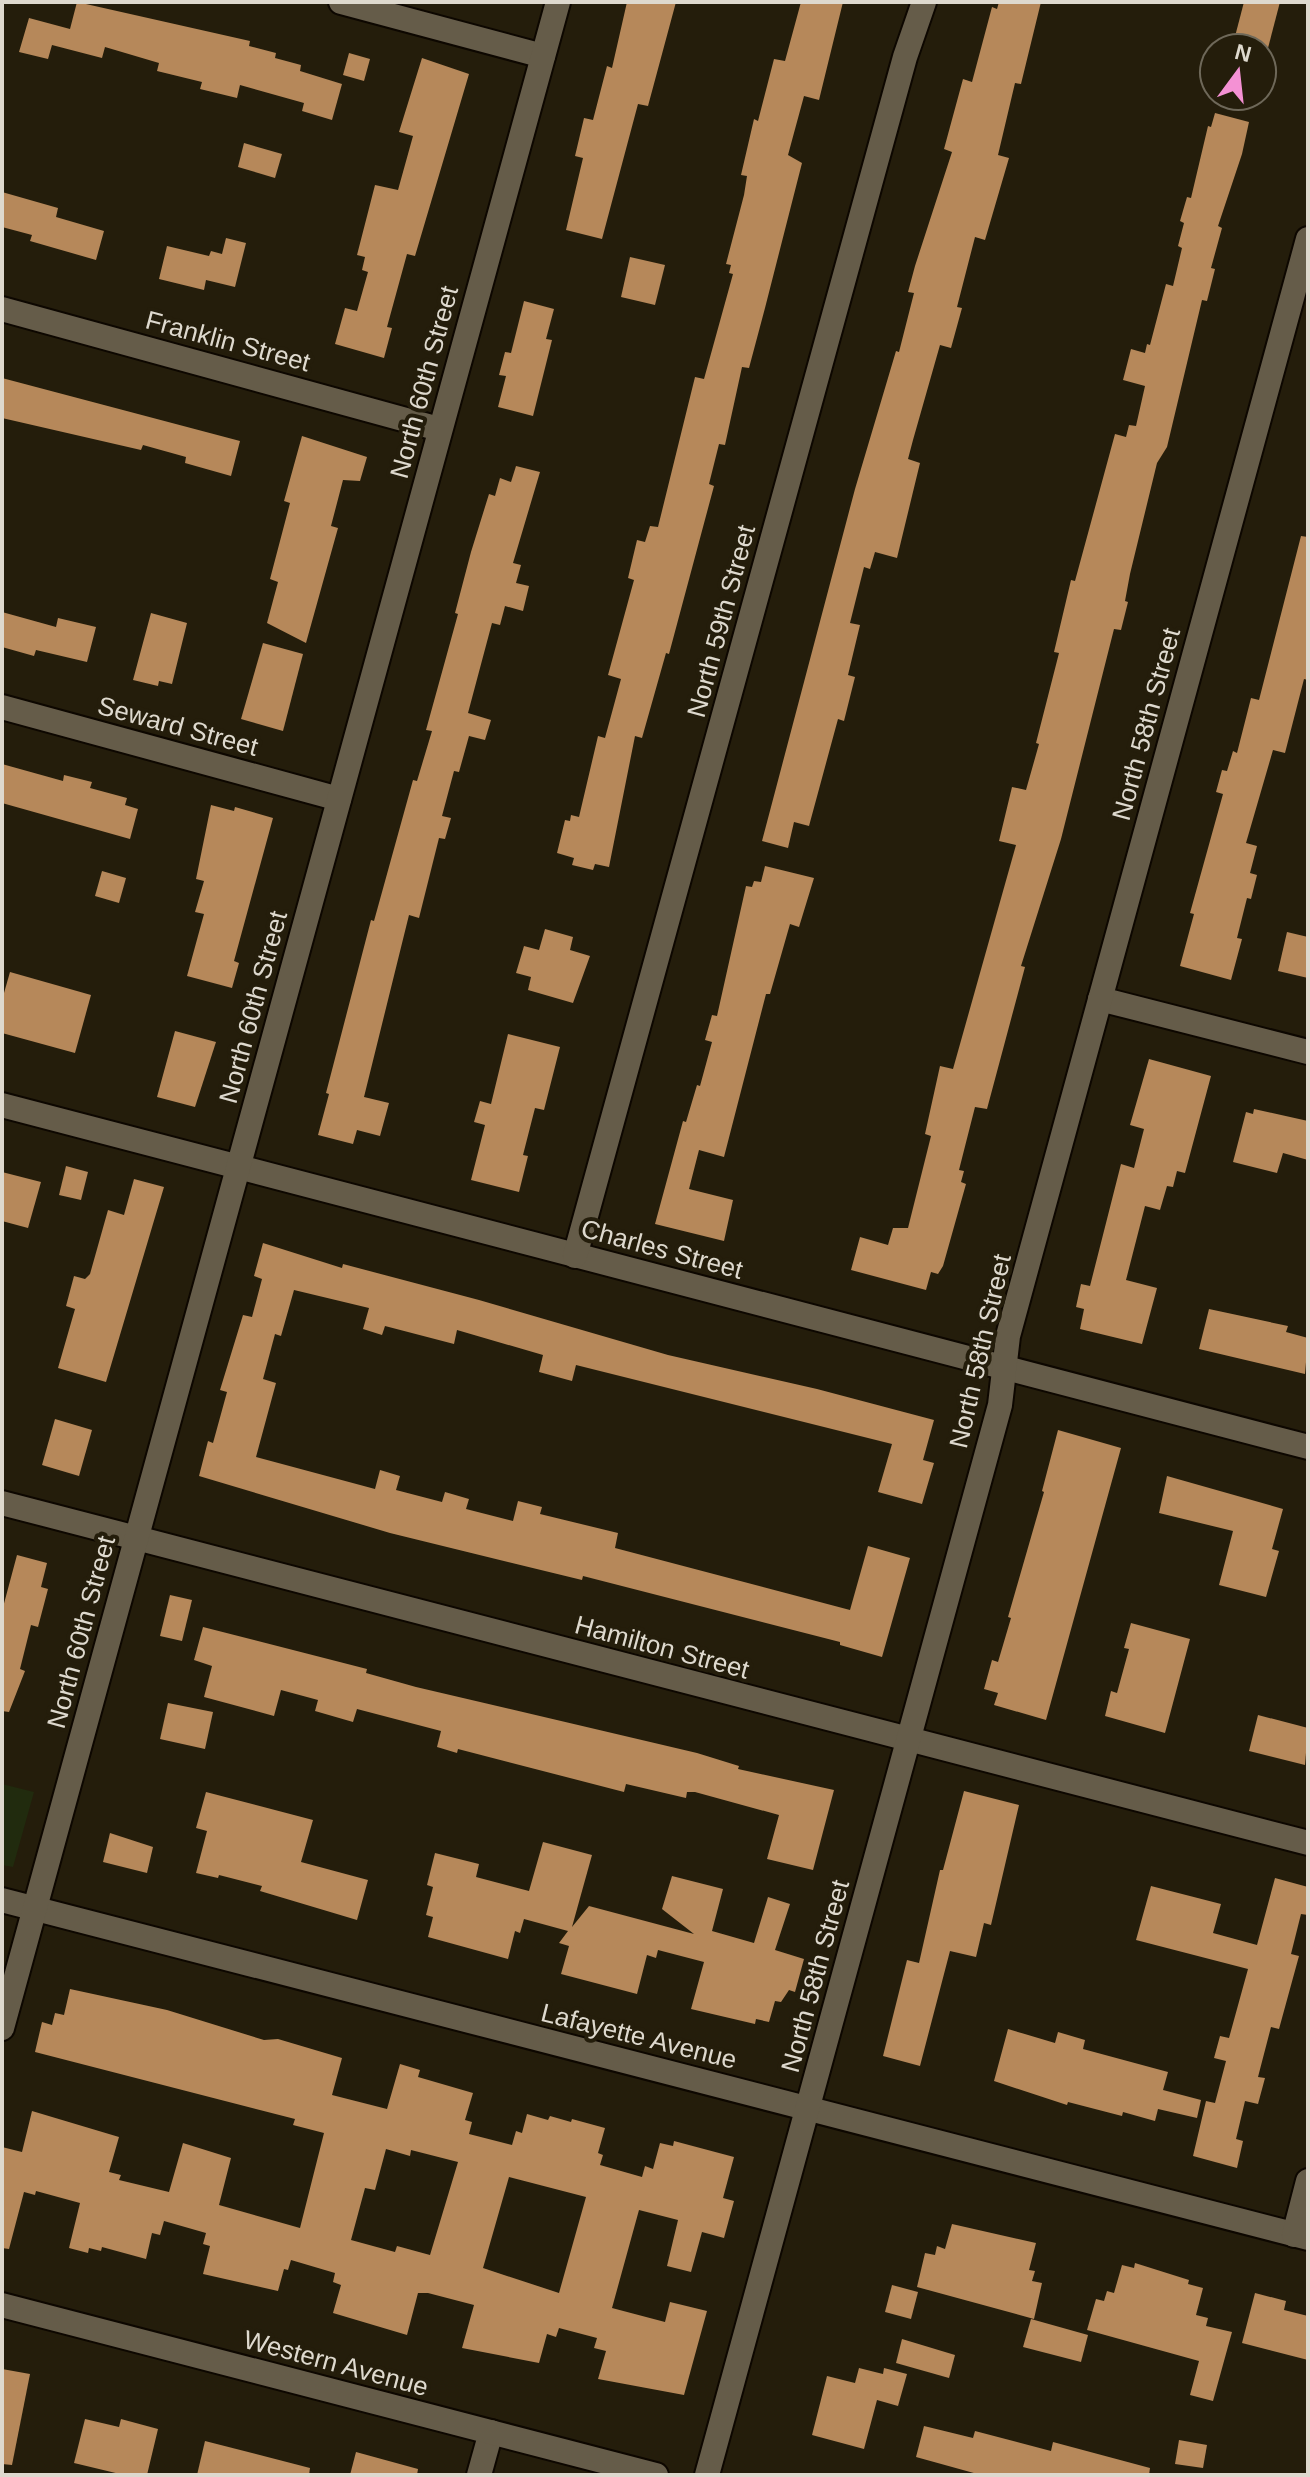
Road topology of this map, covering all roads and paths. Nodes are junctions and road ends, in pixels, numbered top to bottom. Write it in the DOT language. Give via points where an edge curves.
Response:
graph roads {
  1 [pos="341,2"];
  2 [pos="558,2"];
  3 [pos="924,2"];
  4 [pos="543,56"];
  5 [pos="1308,239"];
  6 [pos="2,309"];
  7 [pos="439,429"];
  8 [pos="2,707"];
  9 [pos="339,799"];
  10 [pos="1100,999"];
  11 [pos="1308,1052"];
  12 [pos="2,1105"];
  13 [pos="238,1168"];
  14 [pos="575,1256"];
  15 [pos="1004,1368"];
  16 [pos="1308,1447"];
  17 [pos="2,1503"];
  18 [pos="136,1539"];
  19 [pos="908,1739"];
  20 [pos="1308,1843"];
  21 [pos="2,1900"];
  22 [pos="34,1909"];
  23 [pos="2,2028"];
  24 [pos="808,2109"];
  25 [pos="1308,2181"];
  26 [pos="1301,2236"];
  27 [pos="2,2305"];
  28 [pos="491,2432"];
  29 [pos="479,2475"];
  30 [pos="656,2475"];
  31 [pos="707,2475"];
  1 -- 4 [label="street"];
  2 -- 4 [label="street, North 60th Street"];
  3 -- 14 [label="street, North 59th Street"];
  4 -- 7 [label="street, North 60th Street"];
  5 -- 10 [label="street, North 58th Street"];
  6 -- 7 [label="street, Franklin Street"];
  7 -- 9 [label="street, North 60th Street"];
  8 -- 9 [label="street, Seward Street"];
  9 -- 13 [label="street, North 60th Street"];
  10 -- 11 [label="street"];
  10 -- 15 [label="street, North 58th Street" via="1008,1336"];
  12 -- 13 [label="street, Charles Street"];
  13 -- 14 [label="street, Charles Street"];
  13 -- 18 [label="street, North 60th Street"];
  14 -- 15 [label="street, Charles Street"];
  15 -- 16 [label="street, Charles Street"];
  15 -- 19 [label="street, North 58th Street" via="1000,1405"];
  17 -- 18 [label="street, Hamilton Street"];
  18 -- 19 [label="street, Hamilton Street"];
  18 -- 22 [label="street, North 60th Street"];
  19 -- 20 [label="street, Hamilton Street"];
  19 -- 24 [label="street, North 58th Street"];
  21 -- 22 [label="street, Lafayette Avenue"];
  22 -- 23 [label="street, North 60th Street"];
  22 -- 24 [label="street, Lafayette Avenue"];
  24 -- 26 [label="street, Lafayette Avenue"];
  24 -- 31 [label="street, North 58th Street"];
  25 -- 26 [label="street"];
  27 -- 28 [label="street, Western Avenue"];
  28 -- 29 [label="street"];
  28 -- 30 [label="street, Western Avenue"];
}
